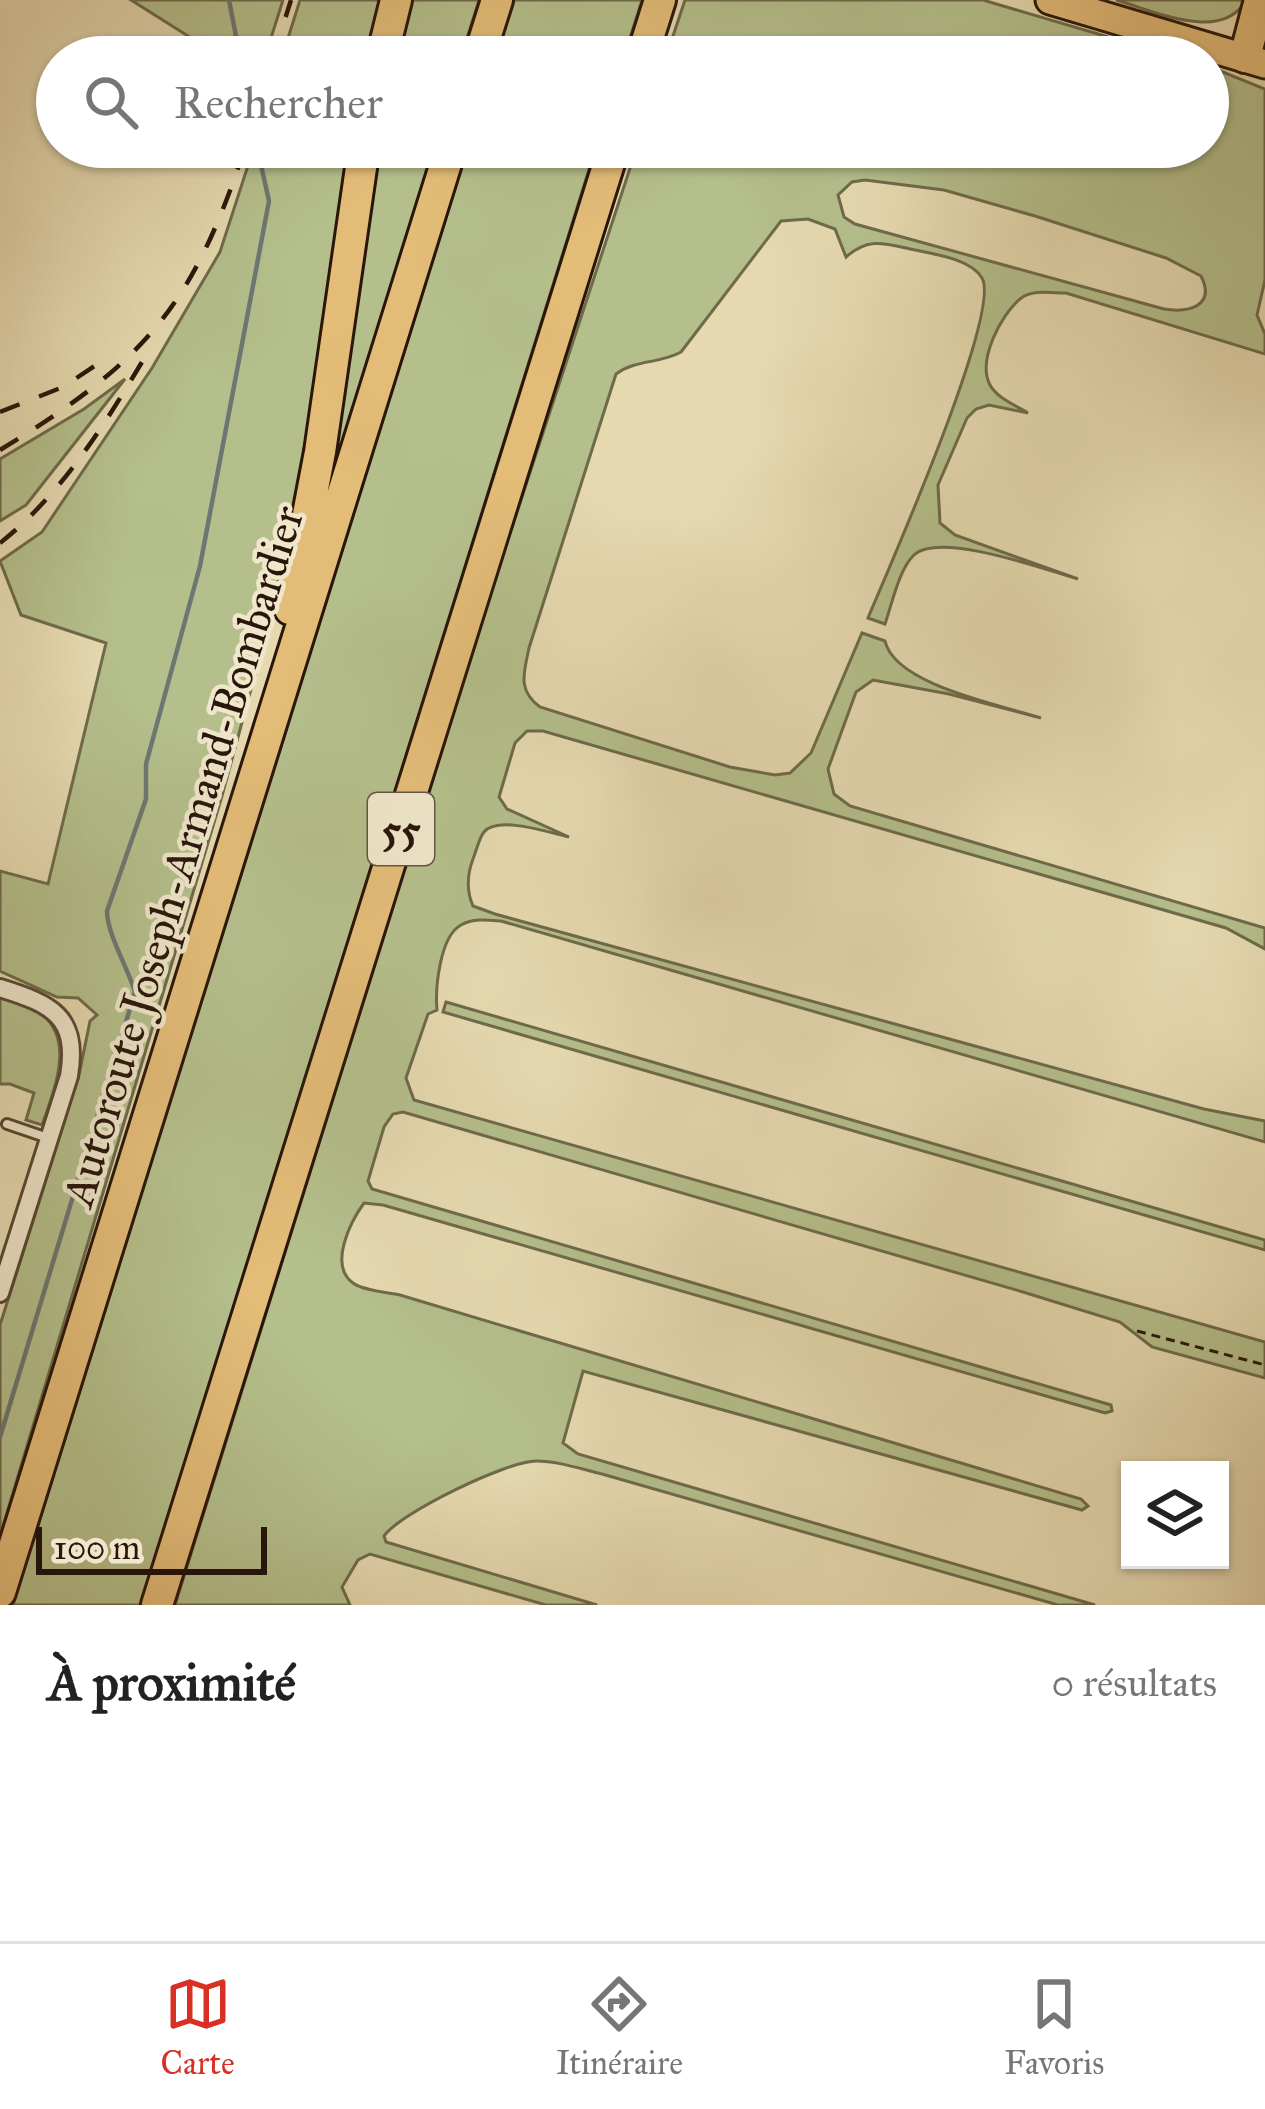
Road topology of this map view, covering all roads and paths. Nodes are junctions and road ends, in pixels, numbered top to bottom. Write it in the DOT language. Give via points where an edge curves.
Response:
graph roads {
  1 [pos="396,0"];
  2 [pos="497,0"];
  3 [pos="1050,0"];
  4 [pos="1260,0"];
  5 [pos="658,6"];
  6 [pos="387,36"];
  7 [pos="486,36"];
  8 [pos="649,36"];
  9 [pos="1173,36"];
  10 [pos="1255,60"];
  11 [pos="361,168"];
  12 [pos="444,168"];
  13 [pos="607,168"];
  14 [pos="273,716"];
  15 [pos="0,988"];
  16 [pos="7,1124"];
  17 [pos="50,1138"];
  18 [pos="6,1256"];
  19 [pos="0,1293"];
  20 [pos="1137,1331"];
  21 [pos="1265,1364"];
  22 [pos="0,1592"];
  23 [pos="157,1605"];
  1 -- 6 [label="highway"];
  2 -- 7 [label="highway"];
  3 -- 9 [label="main road"];
  4 -- 10 [label="highway"];
  5 -- 8 [label="highway"];
  11 -- 14 [label="highway"];
  12 -- 14 [label="highway, Autoroute Joseph-Armand-Bombardier"];
  13 -- 23 [label="highway, 55"];
  14 -- 22 [label="highway, Autoroute Joseph-Armand-Bombardier"];
  15 -- 17 [label="street" via="38,1001 67,1027 72,1056"];
  16 -- 17 [label="lane"];
  17 -- 18 [label="street"];
  18 -- 19 [label="street"];
  20 -- 21 [label="path"];
}
